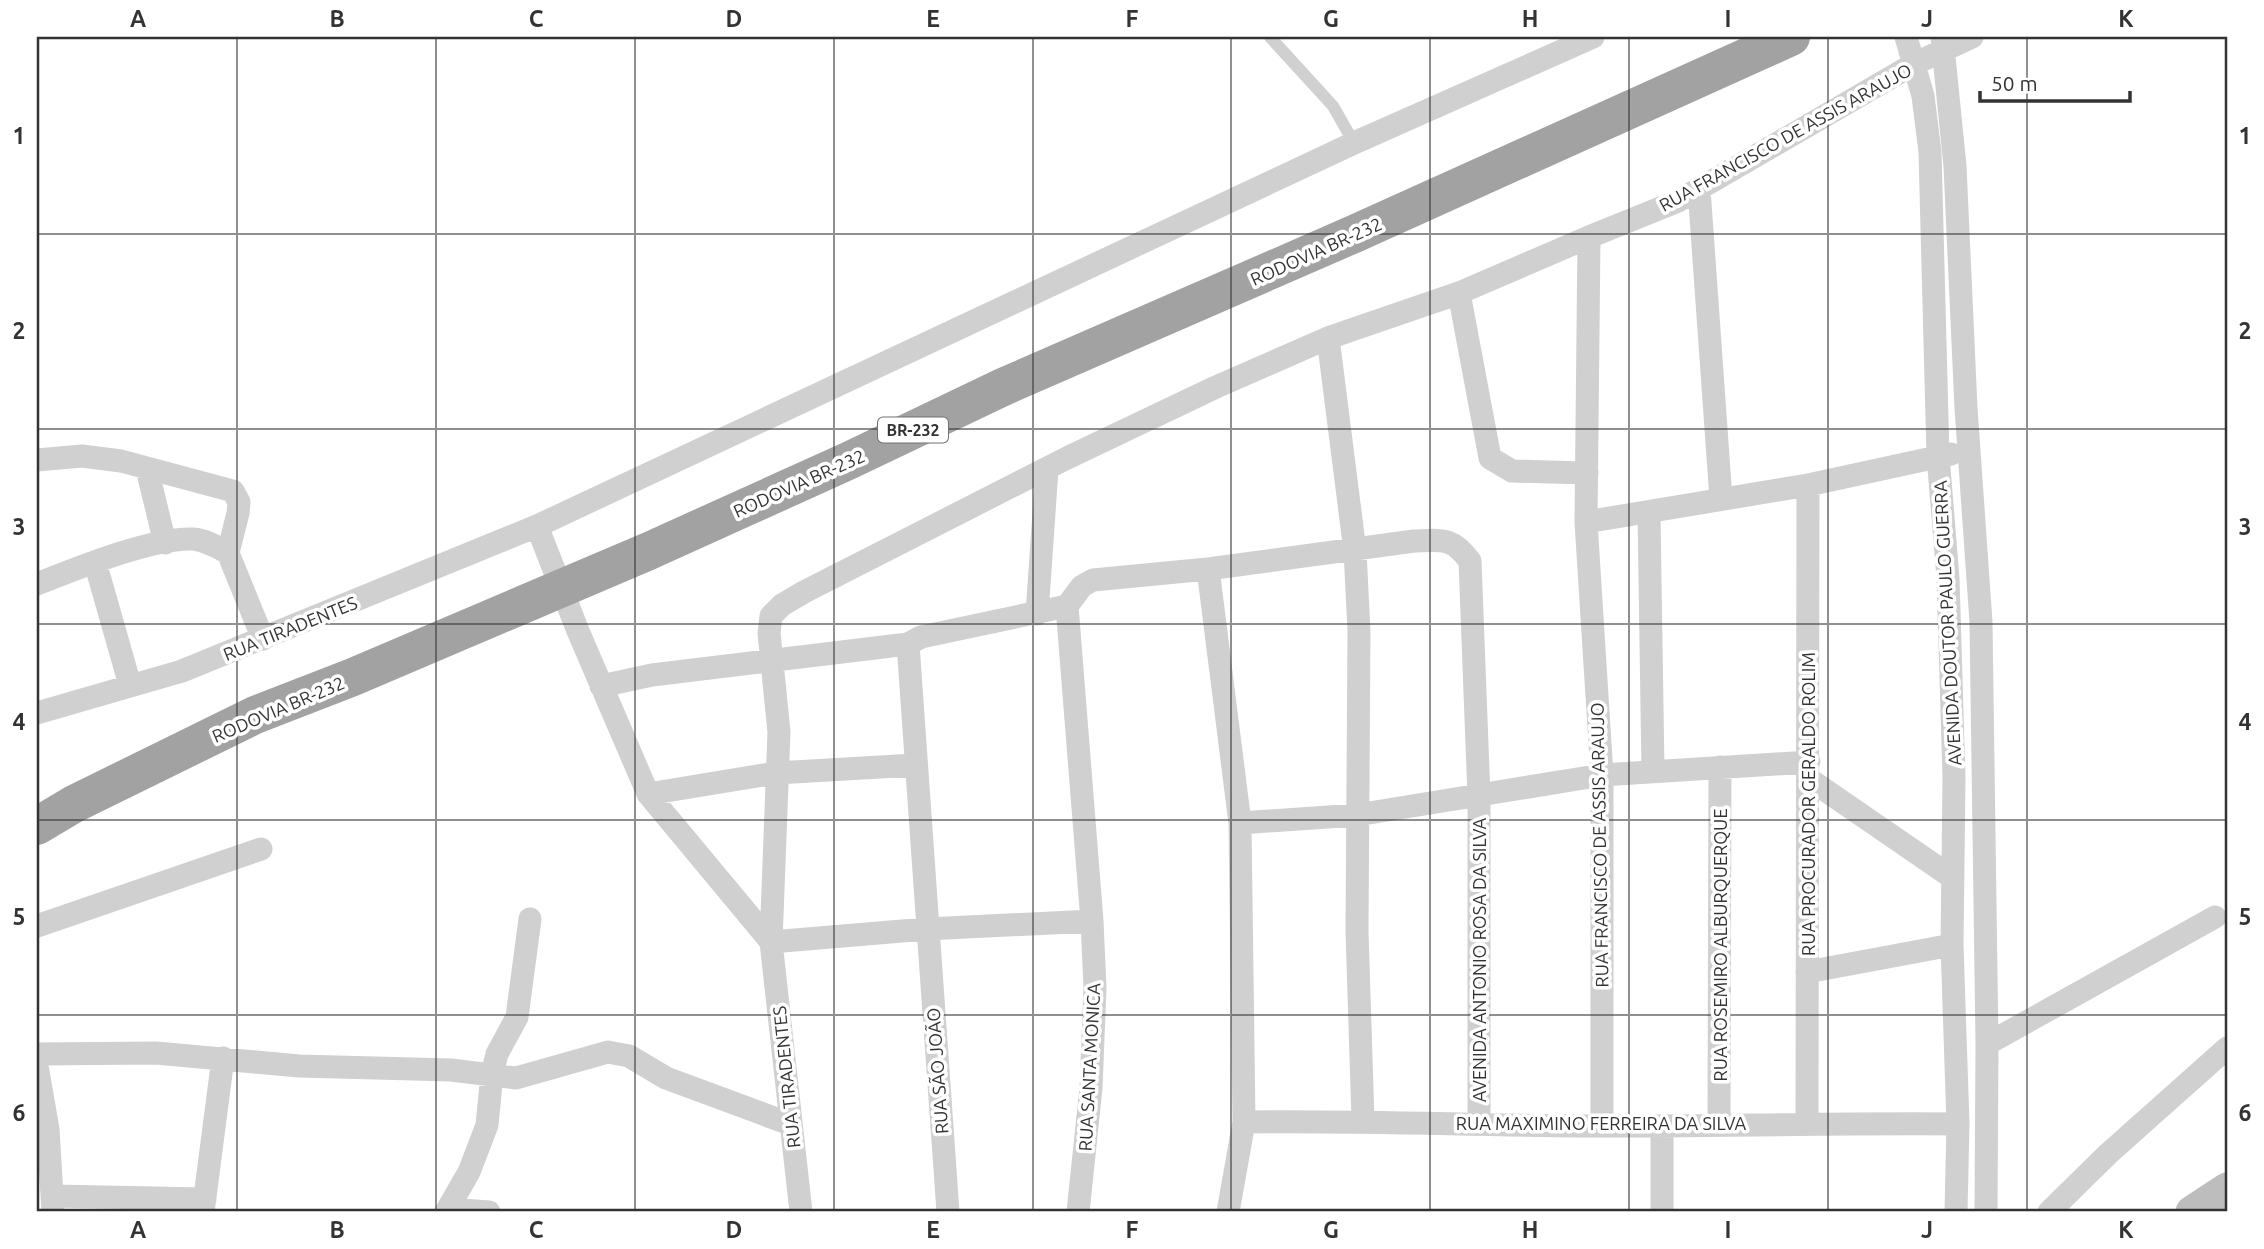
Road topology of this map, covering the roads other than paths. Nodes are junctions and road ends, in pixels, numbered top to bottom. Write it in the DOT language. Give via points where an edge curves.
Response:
graph roads {
  1 [pos="1270,37"];
  2 [pos="1593,37"];
  3 [pos="1791,37"];
  4 [pos="1906,37"];
  5 [pos="1972,37"];
  6 [pos="1942,43"];
  7 [pos="1914,64"];
  8 [pos="1354,143"];
  9 [pos="1699,189"];
  10 [pos="1589,237"];
  11 [pos="1459,293"];
  12 [pos="1328,338"];
  13 [pos="1969,451"];
  14 [pos="1938,456"];
  15 [pos="39,461"];
  16 [pos="147,469"];
  17 [pos="1047,469"];
  18 [pos="1587,473"];
  19 [pos="1808,485"];
  20 [pos="1721,499"];
  21 [pos="1649,514"];
  22 [pos="1586,522"];
  23 [pos="537,526"];
  24 [pos="165,543"];
  25 [pos="1355,551"];
  26 [pos="228,553"];
  27 [pos="95,562"];
  28 [pos="1208,569"];
  29 [pos="37,584"];
  30 [pos="562,589"];
  31 [pos="1067,606"];
  32 [pos="1037,614"];
  33 [pos="263,639"];
  34 [pos="908,644"];
  35 [pos="774,658"];
  36 [pos="1951,681"];
  37 [pos="1982,681"];
  38 [pos="130,685"];
  39 [pos="601,685"];
  40 [pos="37,713"];
  41 [pos="915,765"];
  42 [pos="1720,767"];
  43 [pos="1653,771"];
  44 [pos="1809,771"];
  45 [pos="776,773"];
  46 [pos="1602,775"];
  47 [pos="648,794"];
  48 [pos="1479,797"];
  49 [pos="1357,815"];
  50 [pos="1240,823"];
  51 [pos="37,826"];
  52 [pos="261,849"];
  53 [pos="1953,877"];
  54 [pos="2215,917"];
  55 [pos="530,919"];
  56 [pos="1092,921"];
  57 [pos="37,926"];
  58 [pos="926,929"];
  59 [pos="771,942"];
  60 [pos="1952,945"];
  61 [pos="1807,972"];
  62 [pos="1987,1044"];
  63 [pos="2227,1048"];
  64 [pos="37,1054"];
  65 [pos="223,1058"];
  66 [pos="37,1066"];
  67 [pos="492,1074"];
  68 [pos="1363,1120"];
  69 [pos="1244,1122"];
  70 [pos="1807,1122"];
  71 [pos="1479,1123"];
  72 [pos="790,1124"];
  73 [pos="1719,1124"];
  74 [pos="1958,1124"];
  75 [pos="1602,1126"];
  76 [pos="1662,1126"];
  77 [pos="53,1204"];
  78 [pos="204,1206"];
  79 [pos="447,1211"];
  80 [pos="489,1212"];
  81 [pos="800,1212"];
  82 [pos="948,1212"];
  83 [pos="1078,1212"];
  84 [pos="1228,1212"];
  85 [pos="1662,1212"];
  86 [pos="1956,1212"];
  87 [pos="1986,1212"];
  88 [pos="2049,1212"];
  1 -- 8 [label="lane" via="1333,106"];
  2 -- 8 [label="street, RUA TIRADENTES"];
  3 -- 30 [label="highway, RODOVIA BR-232 / BR-232" via="1003,387"];
  4 -- 7 [label="street, AVENIDA DOUTOR PAULO GUERRA"];
  5 -- 6 [label="street, RUA FRANCISCO DE ASSIS ARAUJO"];
  6 -- 7 [label="street, RUA FRANCISCO DE ASSIS ARAUJO"];
  6 -- 13 [label="street, AVENIDA DOUTOR PAULO GUERRA" via="1955,166"];
  7 -- 9 [label="street, RUA FRANCISCO DE ASSIS ARAUJO"];
  7 -- 14 [label="street, AVENIDA DOUTOR PAULO GUERRA" via="1930,152"];
  8 -- 23 [label="street, RUA TIRADENTES"];
  9 -- 10 [label="street, RUA FRANCISCO DE ASSIS ARAUJO"];
  9 -- 20 [label="street"];
  10 -- 11 [label="street"];
  10 -- 18 [label="street, RUA FRANCISCO DE ASSIS ARAUJO"];
  11 -- 12 [label="street"];
  11 -- 18 [label="street" via="1490,458 1512,471"];
  12 -- 17 [label="street"];
  12 -- 25 [label="street"];
  13 -- 14 [label="street"];
  13 -- 37 [label="street, AVENIDA DOUTOR PAULO GUERRA"];
  14 -- 19 [label="street"];
  14 -- 36 [label="street, AVENIDA DOUTOR PAULO GUERRA"];
  15 -- 16 [label="street" via="82,456"];
  16 -- 24 [label="street"];
  16 -- 26 [label="street" via="233,491 239,502"];
  17 -- 32 [label="street"];
  17 -- 35 [label="street" via="782,605 771,616"];
  18 -- 22 [label="street, RUA FRANCISCO DE ASSIS ARAUJO"];
  19 -- 20 [label="street"];
  19 -- 44 [label="street, RUA PROCURADOR GERALDO ROLIM"];
  20 -- 21 [label="street"];
  21 -- 22 [label="street"];
  21 -- 43 [label="street"];
  22 -- 46 [label="street, RUA FRANCISCO DE ASSIS ARAUJO"];
  23 -- 30 [label="street"];
  23 -- 33 [label="street, RUA TIRADENTES"];
  24 -- 26 [label="street" via="200,540"];
  24 -- 27 [label="street"];
  25 -- 28 [label="street, AVENIDA ANTONIO ROSA DA SILVA"];
  25 -- 48 [label="street, AVENIDA ANTONIO ROSA DA SILVA" via="1446,540 1470,561"];
  25 -- 49 [label="street"];
  26 -- 33 [label="street"];
  27 -- 29 [label="street"];
  27 -- 38 [label="street"];
  28 -- 31 [label="street, AVENIDA ANTONIO ROSA DA SILVA" via="1093,580 1074,594"];
  28 -- 50 [label="street"];
  30 -- 39 [label="street"];
  30 -- 51 [label="highway, RODOVIA BR-232 / BR-232" via="255,715"];
  31 -- 32 [label="street"];
  31 -- 56 [label="street, RUA SANTA MONICA"];
  32 -- 34 [label="street" via="921,637"];
  33 -- 38 [label="street, RUA TIRADENTES" via="182,671"];
  34 -- 35 [label="street"];
  34 -- 41 [label="street, RUA SÃO JOÃO"];
  35 -- 39 [label="street"];
  35 -- 45 [label="street" via="779,732"];
  36 -- 37 [label="street"];
  36 -- 53 [label="street, AVENIDA DOUTOR PAULO GUERRA"];
  37 -- 62 [label="street, AVENIDA DOUTOR PAULO GUERRA"];
  38 -- 40 [label="street, RUA TIRADENTES"];
  39 -- 47 [label="street"];
  41 -- 45 [label="street"];
  41 -- 58 [label="street, RUA SÃO JOÃO"];
  42 -- 43 [label="street"];
  42 -- 44 [label="street"];
  42 -- 73 [label="street, RUA ROSEMIRO ALBURQUERQUE"];
  43 -- 46 [label="street"];
  44 -- 53 [label="street"];
  44 -- 61 [label="street, RUA PROCURADOR GERALDO ROLIM"];
  45 -- 47 [label="street"];
  45 -- 59 [label="street, RUA TIRADENTES"];
  46 -- 48 [label="street"];
  46 -- 75 [label="street, RUA FRANCISCO DE ASSIS ARAUJO"];
  47 -- 59 [label="street"];
  48 -- 49 [label="street"];
  48 -- 71 [label="street, AVENIDA ANTONIO ROSA DA SILVA"];
  49 -- 50 [label="street"];
  49 -- 68 [label="street"];
  50 -- 69 [label="street"];
  52 -- 57 [label="street"];
  53 -- 60 [label="street, AVENIDA DOUTOR PAULO GUERRA"];
  54 -- 62 [label="street"];
  55 -- 67 [label="street" via="517,1017"];
  56 -- 58 [label="street"];
  56 -- 83 [label="street, RUA SANTA MONICA" via="1091,1088"];
  58 -- 59 [label="street"];
  58 -- 82 [label="street, RUA SÃO JOÃO"];
  59 -- 72 [label="street, RUA TIRADENTES"];
  60 -- 61 [label="street"];
  60 -- 74 [label="street, AVENIDA DOUTOR PAULO GUERRA"];
  61 -- 70 [label="street, RUA PROCURADOR GERALDO ROLIM"];
  62 -- 87 [label="street, AVENIDA DOUTOR PAULO GUERRA"];
  63 -- 88 [label="street"];
  64 -- 65 [label="street" via="156,1053"];
  65 -- 67 [label="street"];
  65 -- 78 [label="street"];
  66 -- 77 [label="street" via="48,1129"];
  67 -- 72 [label="street" via="527,1077 608,1052 629,1056 666,1078"];
  67 -- 79 [label="street" via="487,1125 469,1172"];
  68 -- 69 [label="street, RUA MAXIMINO FERREIRA DA SILVA"];
  68 -- 71 [label="street, RUA MAXIMINO FERREIRA DA SILVA"];
  69 -- 84 [label="street"];
  70 -- 73 [label="street, RUA MAXIMINO FERREIRA DA SILVA"];
  70 -- 74 [label="street, RUA MAXIMINO FERREIRA DA SILVA"];
  71 -- 75 [label="street, RUA MAXIMINO FERREIRA DA SILVA"];
  72 -- 81 [label="street, RUA TIRADENTES"];
  73 -- 76 [label="street, RUA MAXIMINO FERREIRA DA SILVA"];
  74 -- 86 [label="street, AVENIDA DOUTOR PAULO GUERRA"];
  75 -- 76 [label="street, RUA MAXIMINO FERREIRA DA SILVA"];
  76 -- 85 [label="street"];
  77 -- 78 [label="street"];
  79 -- 80 [label="street"];
}
